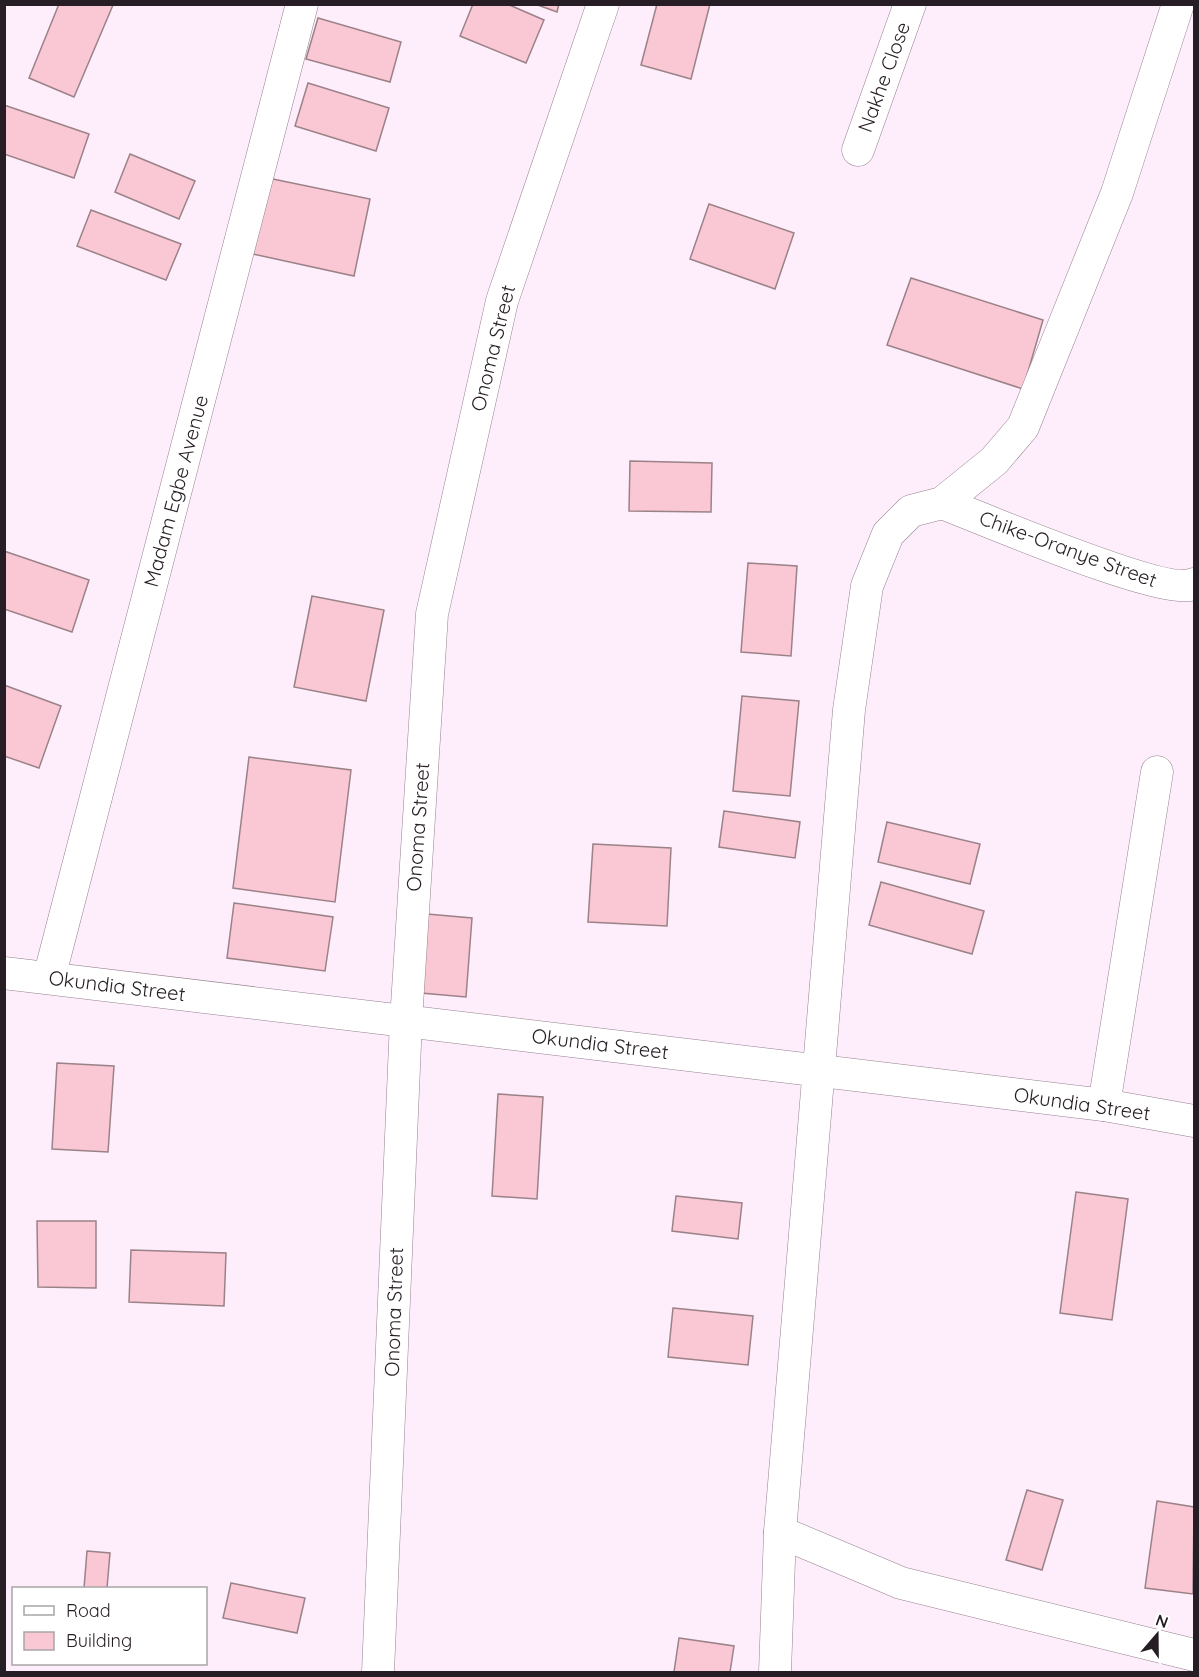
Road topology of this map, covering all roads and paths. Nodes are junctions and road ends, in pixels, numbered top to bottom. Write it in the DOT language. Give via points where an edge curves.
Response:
graph roads {
  1 [pos="302,4"];
  2 [pos="603,4"];
  3 [pos="910,4"];
  4 [pos="1178,4"];
  5 [pos="858,150"];
  6 [pos="942,503"];
  7 [pos="1194,584"];
  8 [pos="1156,772"];
  9 [pos="4,973"];
  10 [pos="49,978"];
  11 [pos="406,1021"];
  12 [pos="820,1071"];
  13 [pos="1104,1106"];
  14 [pos="1194,1121"];
  15 [pos="780,1532"];
  16 [pos="1194,1655"];
  17 [pos="378,1672"];
  18 [pos="775,1672"];
  1 -- 10 [label="street, Madam Egbe Avenue"];
  2 -- 11 [label="street, Onoma Street" via="502,301 432,614"];
  3 -- 5 [label="street, Nakhe Close"];
  4 -- 6 [label="street" via="1117,193 1023,427 994,461"];
  6 -- 7 [label="street, Chike-Oranye Street" via="1116,569 1165,583"];
  6 -- 12 [label="street" via="911,511 888,534 867,586 849,710"];
  8 -- 13 [label="street"];
  9 -- 10 [label="street, Okundia Street"];
  10 -- 11 [label="street, Okundia Street"];
  11 -- 12 [label="street, Okundia Street"];
  11 -- 17 [label="street, Onoma Street"];
  12 -- 13 [label="street, Okundia Street"];
  12 -- 15 [label="street"];
  13 -- 14 [label="street, Okundia Street"];
  15 -- 16 [label="street" via="900,1583"];
  15 -- 18 [label="street"];
}
